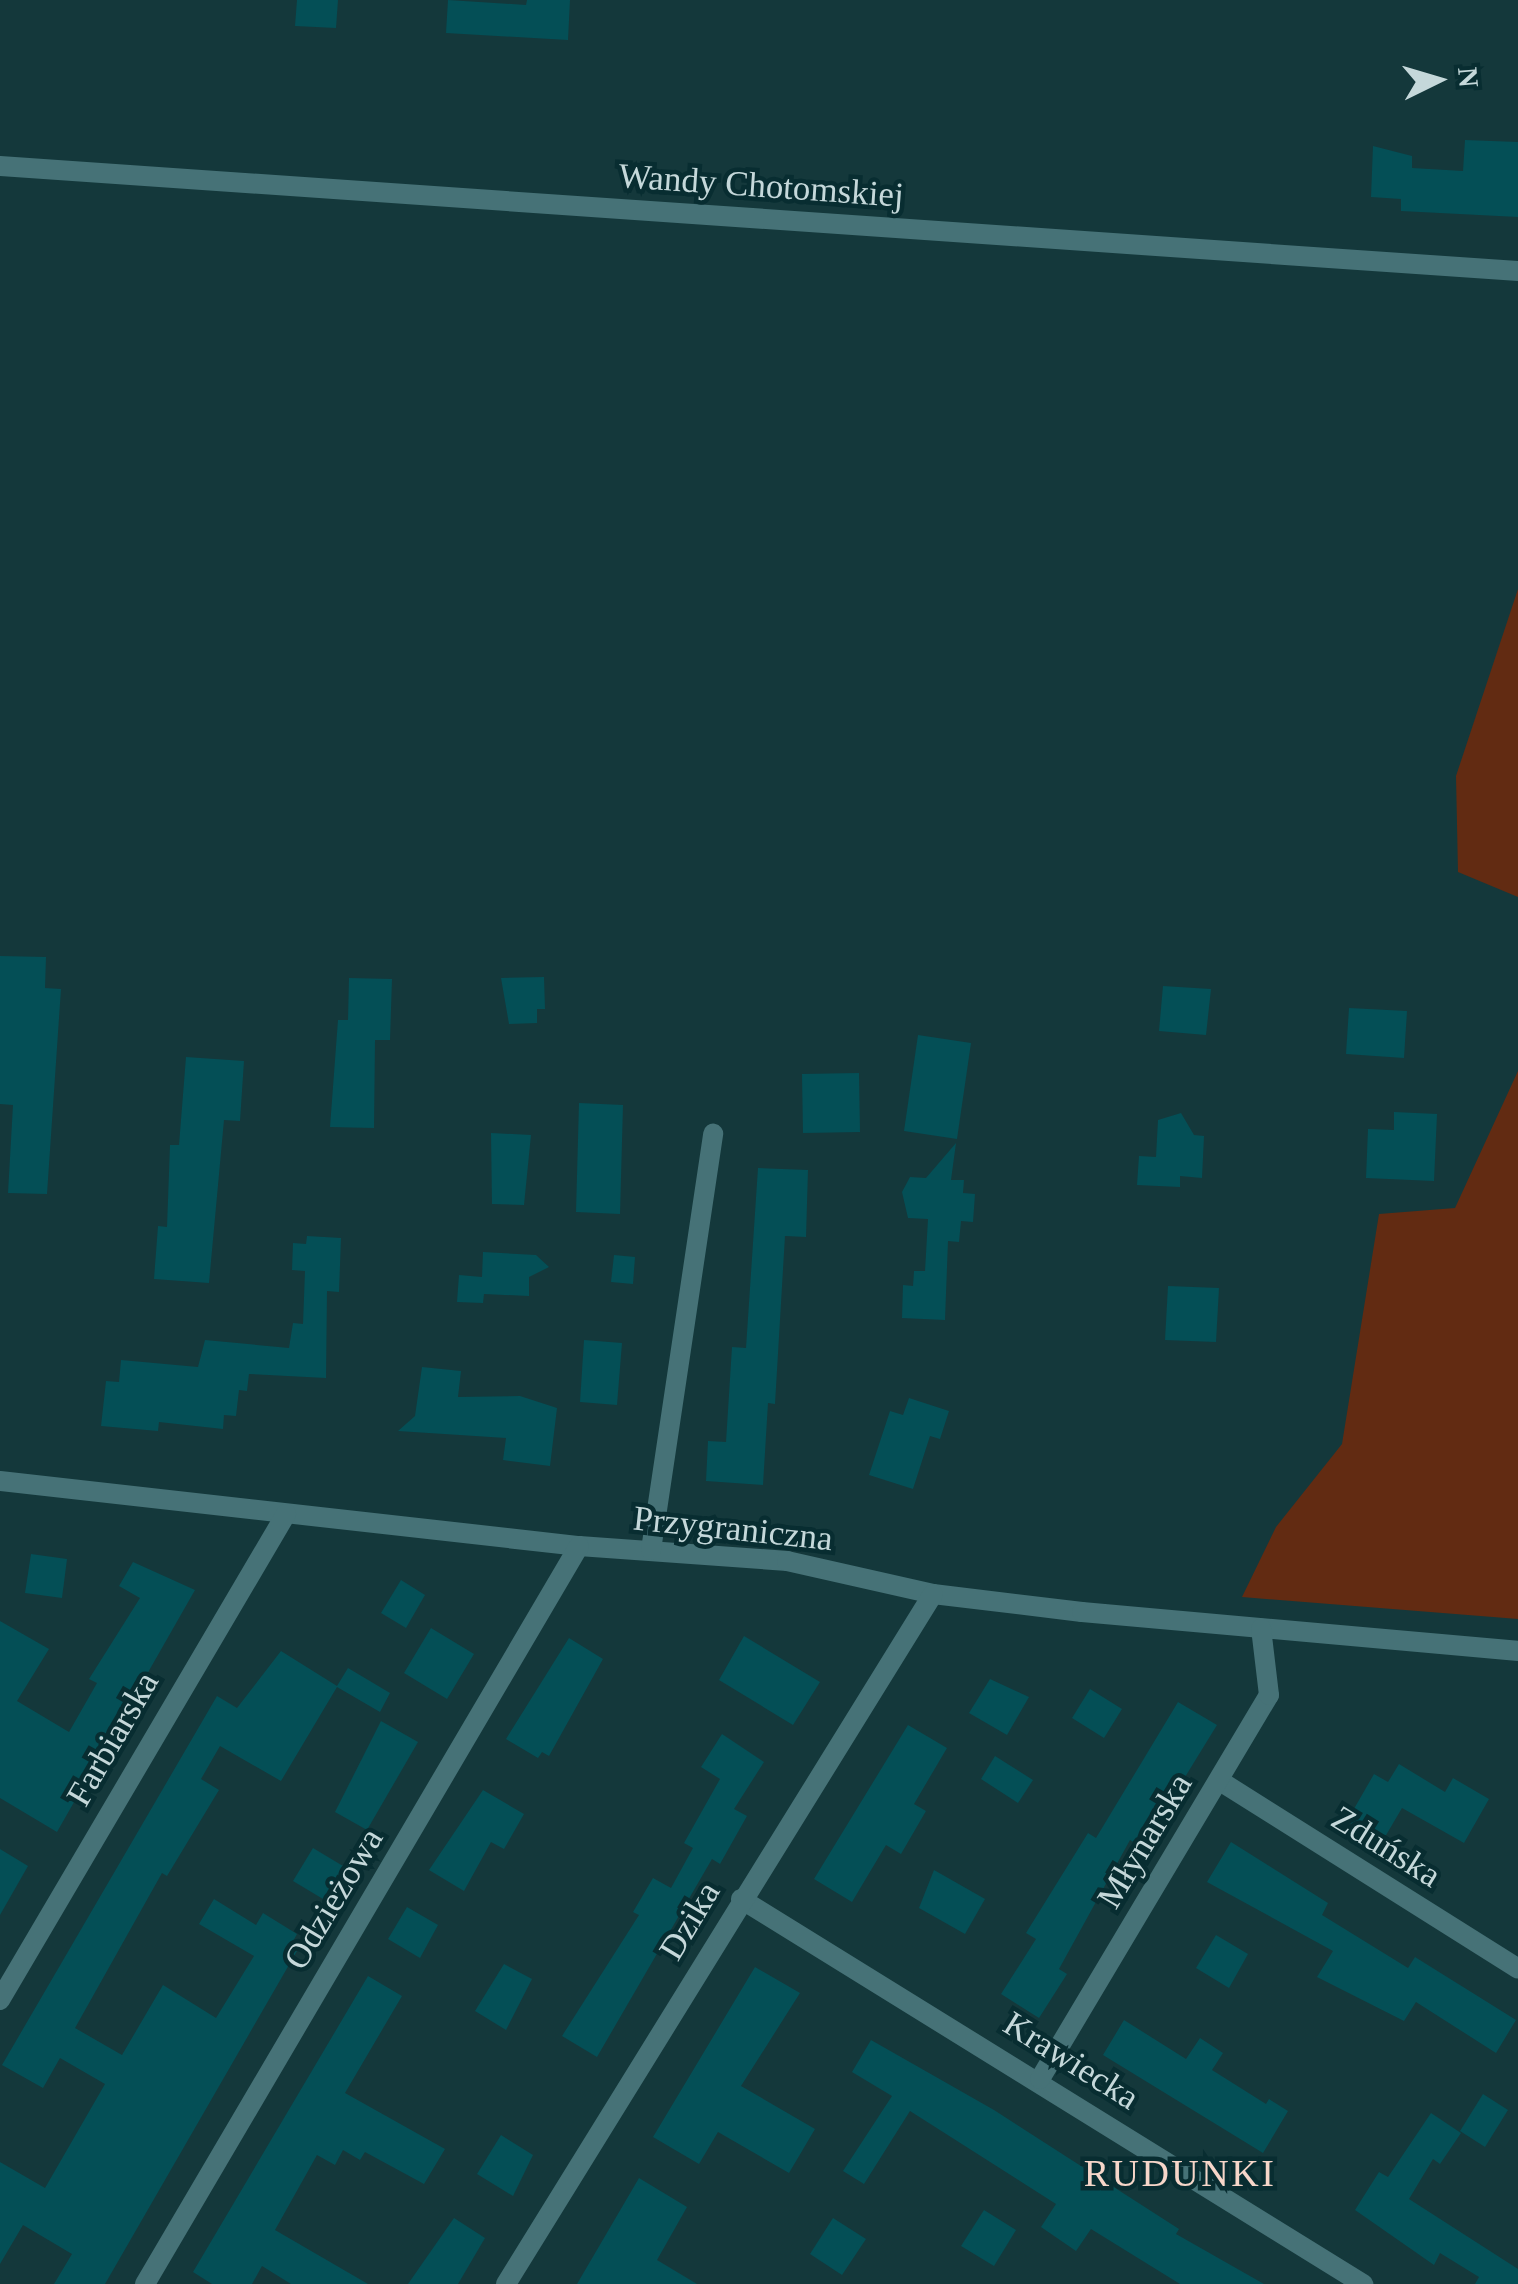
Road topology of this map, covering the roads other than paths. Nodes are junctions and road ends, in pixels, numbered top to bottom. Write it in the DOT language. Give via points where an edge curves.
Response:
graph roads {
  1 [pos="0,166"];
  2 [pos="1518,271"];
  3 [pos="713,1134"];
  4 [pos="0,1481"];
  5 [pos="286,1514"];
  6 [pos="579,1546"];
  7 [pos="651,1550"];
  8 [pos="933,1594"];
  9 [pos="1261,1628"];
  10 [pos="1518,1651"];
  11 [pos="1220,1781"];
  12 [pos="741,1900"];
  13 [pos="1518,1969"];
  14 [pos="0,2000"];
  15 [pos="1040,2078"];
  16 [pos="145,2284"];
  17 [pos="506,2284"];
  18 [pos="1364,2284"];
  1 -- 2 [label="street, Wandy Chotomskiej"];
  3 -- 7 [label="street"];
  4 -- 5 [label="street, Przygraniczna"];
  5 -- 6 [label="street, Przygraniczna"];
  5 -- 14 [label="street, Farbiarska"];
  6 -- 7 [label="street, Przygraniczna"];
  6 -- 16 [label="street, Odzieżowa"];
  7 -- 8 [label="street, Przygraniczna" via="788,1561"];
  8 -- 9 [label="street, Przygraniczna"];
  8 -- 12 [label="street, Dzika"];
  9 -- 10 [label="street, Przygraniczna"];
  9 -- 11 [label="street, Młynarska" via="1270,1695"];
  11 -- 13 [label="street, Zduńska"];
  11 -- 15 [label="street, Młynarska"];
  12 -- 15 [label="street, Krawiecka"];
  12 -- 17 [label="street, Dzika"];
  15 -- 18 [label="street, Krawiecka"];
}
